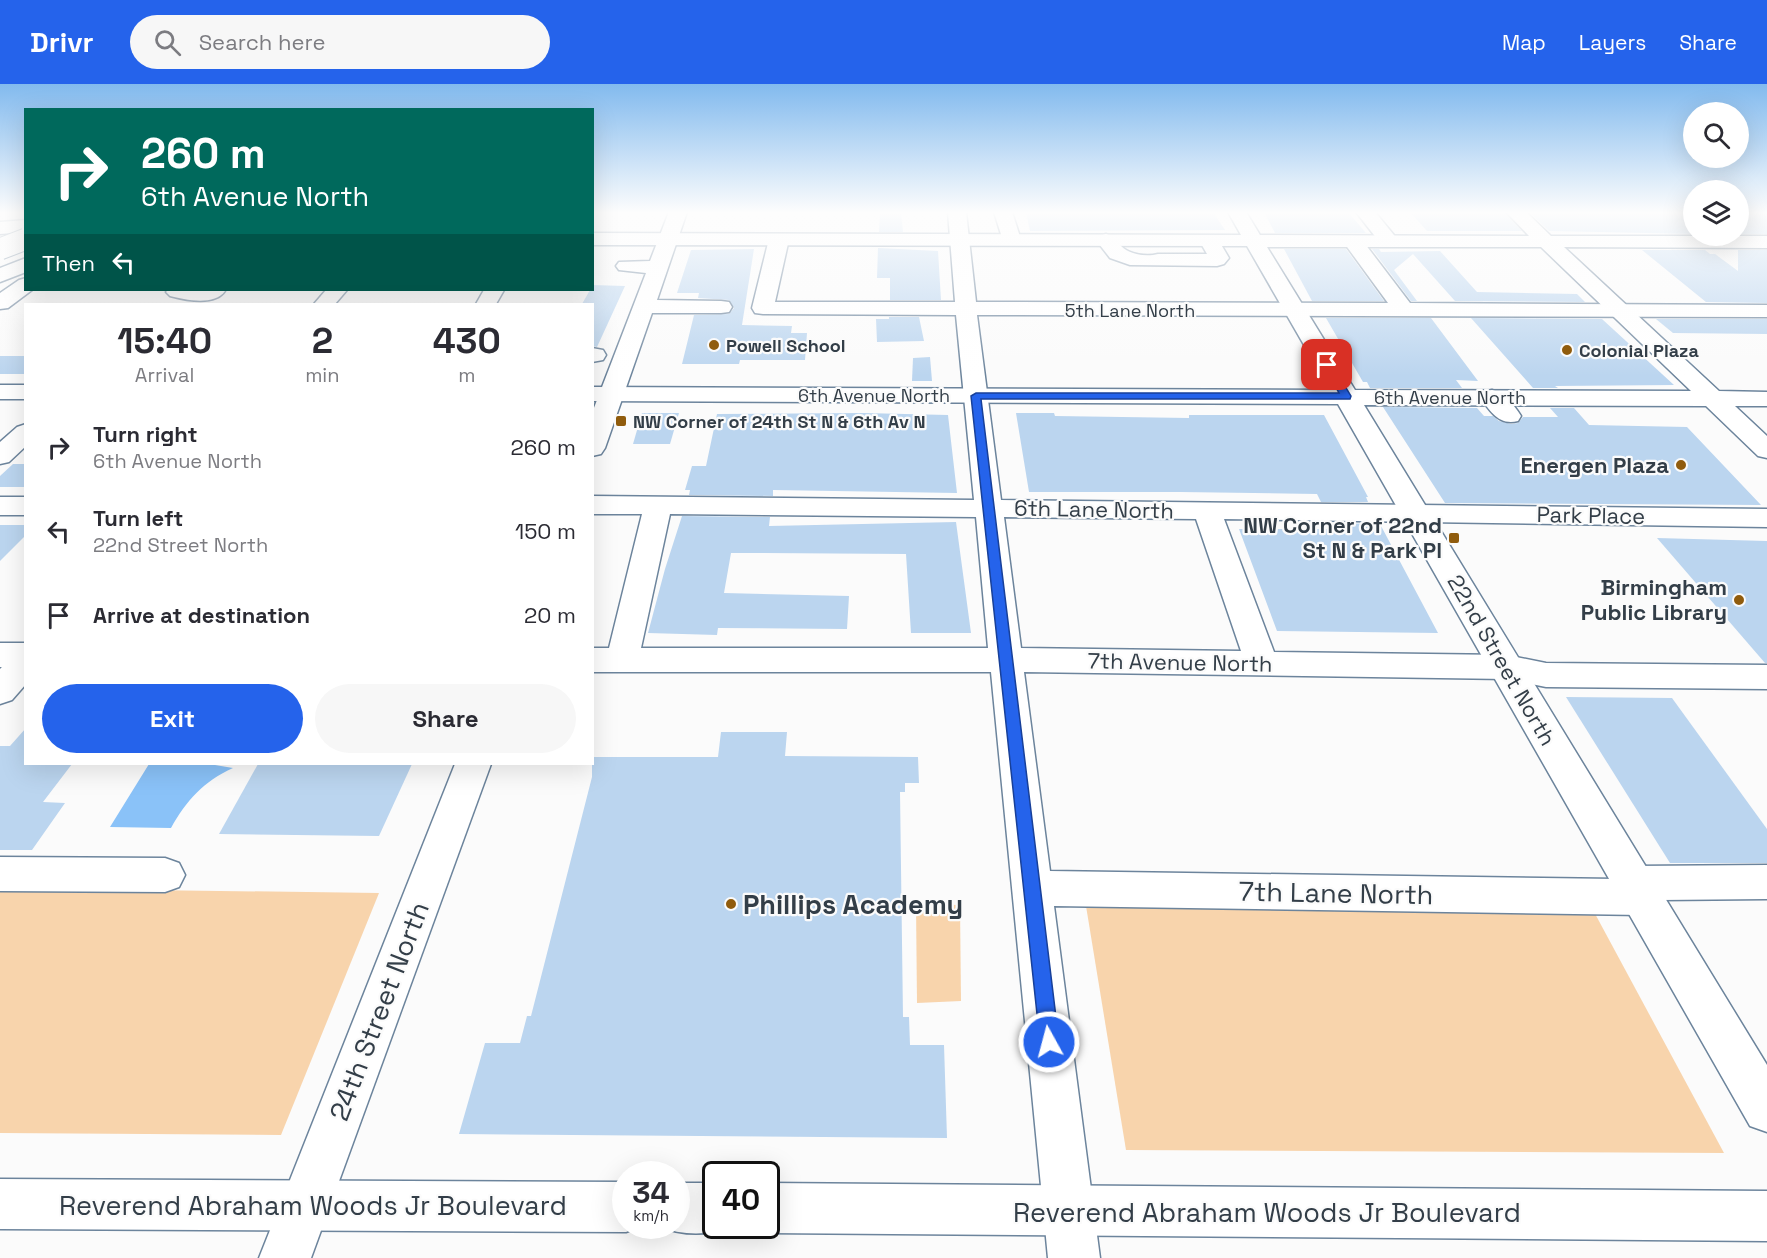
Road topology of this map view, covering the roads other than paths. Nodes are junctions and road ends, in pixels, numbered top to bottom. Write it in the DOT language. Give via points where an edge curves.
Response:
graph roads {
  1 [pos="19,267"];
  2 [pos="650,267"];
  3 [pos="657,267"];
  4 [pos="773,267"];
  5 [pos="962,267"];
  6 [pos="1268,267"];
  7 [pos="1372,267"];
  8 [pos="1574,267"];
  9 [pos="0,275"];
  10 [pos="24,285"];
  11 [pos="336,291"];
  12 [pos="1258,294"];
  13 [pos="0,303"];
  14 [pos="325,303"];
  15 [pos="644,306"];
  16 [pos="763,308"];
  17 [pos="966,310"];
  18 [pos="1404,310"];
  19 [pos="1620,310"];
  20 [pos="1767,311"];
  21 [pos="1292,313"];
  22 [pos="0,392"];
  23 [pos="24,392"];
  24 [pos="602,394"];
  25 [pos="976,396"];
  26 [pos="1346,396"];
  27 [pos="1492,398"];
  28 [pos="1713,399"];
  29 [pos="1767,399"];
  30 [pos="1509,416"];
  31 [pos="594,437"];
  32 [pos="1767,450"];
  33 [pos="658,504"];
  34 [pos="594,505"];
  35 [pos="0,506"];
  36 [pos="24,506"];
  37 [pos="988,508"];
  38 [pos="1207,510"];
  39 [pos="1415,512"];
  40 [pos="1767,518"];
  41 [pos="0,655"];
  42 [pos="24,655"];
  43 [pos="607,660"];
  44 [pos="1006,660"];
  45 [pos="24,664"];
  46 [pos="1262,664"];
  47 [pos="1506,667"];
  48 [pos="1767,677"];
  49 [pos="0,691"];
  50 [pos="473,765"];
  51 [pos="0,874"];
  52 [pos="165,875"];
  53 [pos="1767,882"];
  54 [pos="1031,888"];
  55 [pos="1638,890"];
  56 [pos="1767,1109"];
  57 [pos="0,1203"];
  58 [pos="304,1205"];
  59 [pos="612,1207"];
  60 [pos="780,1208"];
  61 [pos="1069,1211"];
  62 [pos="1767,1216"];
  63 [pos="285,1258"];
  64 [pos="1074,1258"];
  1 -- 9 [label="main road"];
  2 -- 3 [label="main road"];
  3 -- 15 [label="main road"];
  4 -- 16 [label="main road"];
  5 -- 17 [label="main road"];
  6 -- 21 [label="main road, 22nd Street North"];
  7 -- 18 [label="main road"];
  8 -- 19 [label="main road"];
  10 -- 13 [label="main road"];
  11 -- 14 [label="main road"];
  12 -- 21 [label="main road"];
  15 -- 16 [label="main road, 5th Lane North"];
  15 -- 24 [label="main road"];
  16 -- 17 [label="main road, 5th Lane North"];
  17 -- 21 [label="main road, 5th Lane North"];
  17 -- 25 [label="main road"];
  18 -- 19 [label="main road"];
  18 -- 21 [label="main road"];
  19 -- 20 [label="main road"];
  19 -- 28 [label="main road"];
  21 -- 26 [label="main road, 22nd Street North"];
  22 -- 23 [label="main road"];
  24 -- 25 [label="main road, 6th Avenue North"];
  24 -- 31 [label="main road"];
  25 -- 26 [label="main road, 6th Avenue North"];
  25 -- 37 [label="main road"];
  26 -- 27 [label="main road, 6th Avenue North"];
  26 -- 39 [label="main road, 22nd Street North"];
  27 -- 28 [label="main road, 6th Avenue North"];
  27 -- 30 [label="main road"];
  28 -- 29 [label="main road, 6th Avenue North"];
  28 -- 32 [label="main road"];
  33 -- 34 [label="main road, 6th Lane North"];
  33 -- 37 [label="main road, 6th Lane North"];
  33 -- 43 [label="main road"];
  35 -- 36 [label="main road"];
  37 -- 38 [label="main road, 6th Lane North"];
  37 -- 44 [label="main road"];
  38 -- 39 [label="main road, 6th Lane North"];
  38 -- 46 [label="main road"];
  39 -- 40 [label="main road, Park Place"];
  39 -- 47 [label="main road, 22nd Street North"];
  41 -- 42 [label="main road"];
  43 -- 44 [label="main road, 7th Avenue North"];
  44 -- 46 [label="main road, 7th Avenue North"];
  44 -- 54 [label="main road"];
  45 -- 49 [label="main road"];
  46 -- 47 [label="main road, 7th Avenue North"];
  47 -- 48 [label="main road, 7th Avenue North" via="1546,675"];
  47 -- 55 [label="main road, 22nd Street North"];
  50 -- 58 [label="main road, 24th Street North"];
  51 -- 52 [label="main road"];
  53 -- 55 [label="main road, 7th Lane North"];
  54 -- 55 [label="main road, 7th Lane North"];
  54 -- 61 [label="main road"];
  55 -- 56 [label="main road, 22nd Street North"];
  57 -- 58 [label="main road, Reverend Abraham Woods Jr Boulevard"];
  58 -- 59 [label="main road, Reverend Abraham Woods Jr Boulevard"];
  58 -- 63 [label="main road, 24th Street North"];
  60 -- 61 [label="main road, Reverend Abraham Woods Jr Boulevard"];
  61 -- 62 [label="main road, Reverend Abraham Woods Jr Boulevard"];
  61 -- 64 [label="main road"];
}
